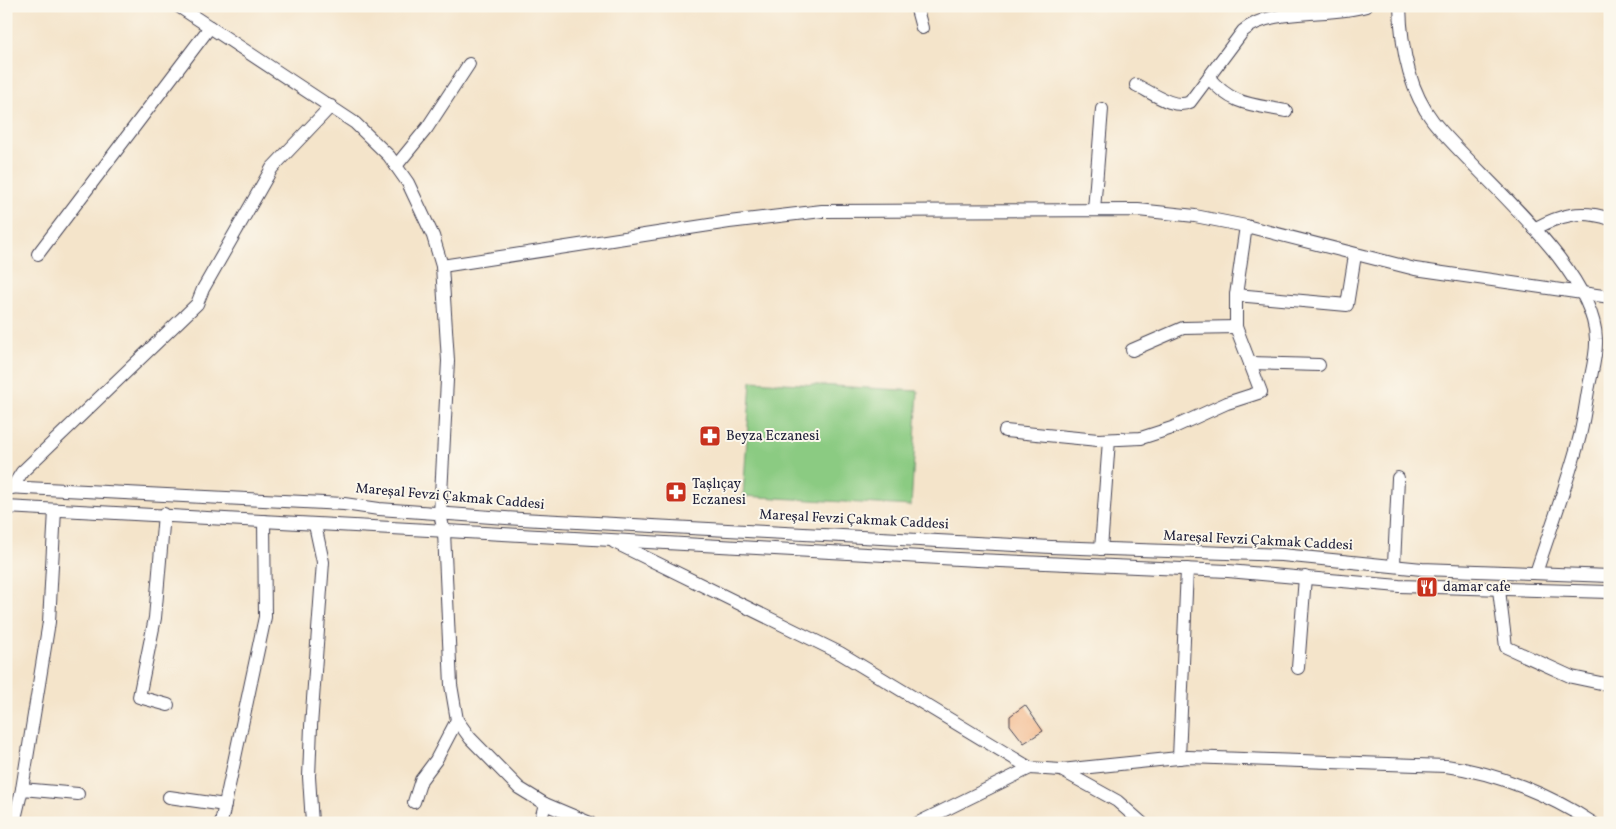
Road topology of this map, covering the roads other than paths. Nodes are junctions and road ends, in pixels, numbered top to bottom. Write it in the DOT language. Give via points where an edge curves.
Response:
graph roads {
  1 [pos="178,6"];
  2 [pos="916,6"];
  3 [pos="1366,6"];
  4 [pos="1400,6"];
  5 [pos="210,27"];
  6 [pos="922,28"];
  7 [pos="468,64"];
  8 [pos="1209,78"];
  9 [pos="1136,85"];
  10 [pos="331,106"];
  11 [pos="1102,109"];
  12 [pos="1286,111"];
  13 [pos="396,166"];
  14 [pos="1094,210"];
  15 [pos="1610,219"];
  16 [pos="1246,226"];
  17 [pos="1534,229"];
  18 [pos="38,254"];
  19 [pos="1355,254"];
  20 [pos="442,266"];
  21 [pos="1583,292"];
  22 [pos="1236,295"];
  23 [pos="1610,298"];
  24 [pos="1236,327"];
  25 [pos="1132,350"];
  26 [pos="1250,363"];
  27 [pos="1319,365"];
  28 [pos="1005,431"];
  29 [pos="1109,440"];
  30 [pos="1398,478"];
  31 [pos="9,487"];
  32 [pos="6,507"];
  33 [pos="55,510"];
  34 [pos="164,514"];
  35 [pos="440,514"];
  36 [pos="264,521"];
  37 [pos="315,525"];
  38 [pos="444,532"];
  39 [pos="610,540"];
  40 [pos="1101,549"];
  41 [pos="1394,565"];
  42 [pos="1187,569"];
  43 [pos="1536,573"];
  44 [pos="1610,576"];
  45 [pos="1305,577"];
  46 [pos="1499,590"];
  47 [pos="1610,592"];
  48 [pos="1298,668"];
  49 [pos="1610,686"];
  50 [pos="168,705"];
  51 [pos="457,720"];
  52 [pos="1179,758"];
  53 [pos="1030,768"];
  54 [pos="1061,770"];
  55 [pos="22,789"];
  56 [pos="78,794"];
  57 [pos="169,798"];
  58 [pos="414,802"];
  59 [pos="545,804"];
  60 [pos="225,805"];
  61 [pos="14,823"];
  62 [pos="221,823"];
  63 [pos="312,823"];
  64 [pos="540,823"];
  65 [pos="590,823"];
  66 [pos="918,823"];
  67 [pos="1142,823"];
  68 [pos="1593,823"];
  1 -- 5 [label="street"];
  2 -- 6 [label="street"];
  3 -- 8 [label="street" via="1330,14 1269,17 1251,24"];
  4 -- 17 [label="street" via="1401,37 1407,67 1432,120"];
  5 -- 10 [label="street"];
  5 -- 18 [label="street"];
  7 -- 13 [label="street" via="427,128"];
  8 -- 9 [label="street" via="1184,105"];
  8 -- 12 [label="street" via="1220,91 1236,101"];
  10 -- 13 [label="street" via="355,123"];
  10 -- 31 [label="street" via="272,168 197,304"];
  11 -- 14 [label="street"];
  13 -- 20 [label="street" via="408,183 433,236"];
  14 -- 16 [label="street" via="1138,210"];
  14 -- 20 [label="street" via="822,211"];
  15 -- 17 [label="street" via="1596,214 1566,214"];
  16 -- 19 [label="street"];
  16 -- 22 [label="street"];
  17 -- 21 [label="street"];
  19 -- 21 [label="street" via="1415,269"];
  19 -- 22 [label="street" via="1347,305"];
  20 -- 35 [label="street" via="448,361"];
  21 -- 23 [label="street"];
  21 -- 43 [label="street" via="1592,310 1596,339 1593,361 1578,442"];
  22 -- 24 [label="street"];
  24 -- 25 [label="street" via="1183,328"];
  24 -- 26 [label="street"];
  26 -- 27 [label="street"];
  26 -- 29 [label="street" via="1261,392 1141,438"];
  28 -- 29 [label="street"];
  29 -- 40 [label="street"];
  30 -- 41 [label="street"];
  31 -- 35 [label="street, Mareşal Fevzi Çakmak Caddesi" via="344,504"];
  32 -- 33 [label="street"];
  33 -- 34 [label="street"];
  33 -- 55 [label="street" via="49,622"];
  34 -- 36 [label="street"];
  34 -- 50 [label="street" via="155,618 139,697"];
  35 -- 38 [label="street"];
  35 -- 40 [label="street, Mareşal Fevzi Çakmak Caddesi"];
  36 -- 37 [label="street"];
  36 -- 60 [label="street" via="265,617"];
  37 -- 38 [label="street"];
  37 -- 63 [label="street" via="323,562 310,726"];
  38 -- 39 [label="street"];
  38 -- 51 [label="street" via="451,685"];
  39 -- 42 [label="street"];
  39 -- 53 [label="street" via="840,652"];
  40 -- 41 [label="street, Mareşal Fevzi Çakmak Caddesi" via="1282,554"];
  41 -- 43 [label="street, Mareşal Fevzi Çakmak Caddesi"];
  42 -- 45 [label="street"];
  42 -- 52 [label="street"];
  43 -- 44 [label="street, Mareşal Fevzi Çakmak Caddesi"];
  45 -- 46 [label="street" via="1399,586"];
  45 -- 48 [label="street"];
  46 -- 47 [label="street"];
  46 -- 49 [label="street" via="1506,647 1572,677"];
  51 -- 58 [label="street" via="436,760 421,780"];
  51 -- 59 [label="street" via="504,774"];
  52 -- 54 [label="street"];
  52 -- 68 [label="street" via="1470,769 1529,790"];
  53 -- 54 [label="street"];
  53 -- 66 [label="street"];
  54 -- 67 [label="street" via="1116,801"];
  55 -- 56 [label="street"];
  55 -- 61 [label="street"];
  57 -- 60 [label="street"];
  59 -- 64 [label="street"];
  59 -- 65 [label="street"];
  60 -- 62 [label="street"];
}
